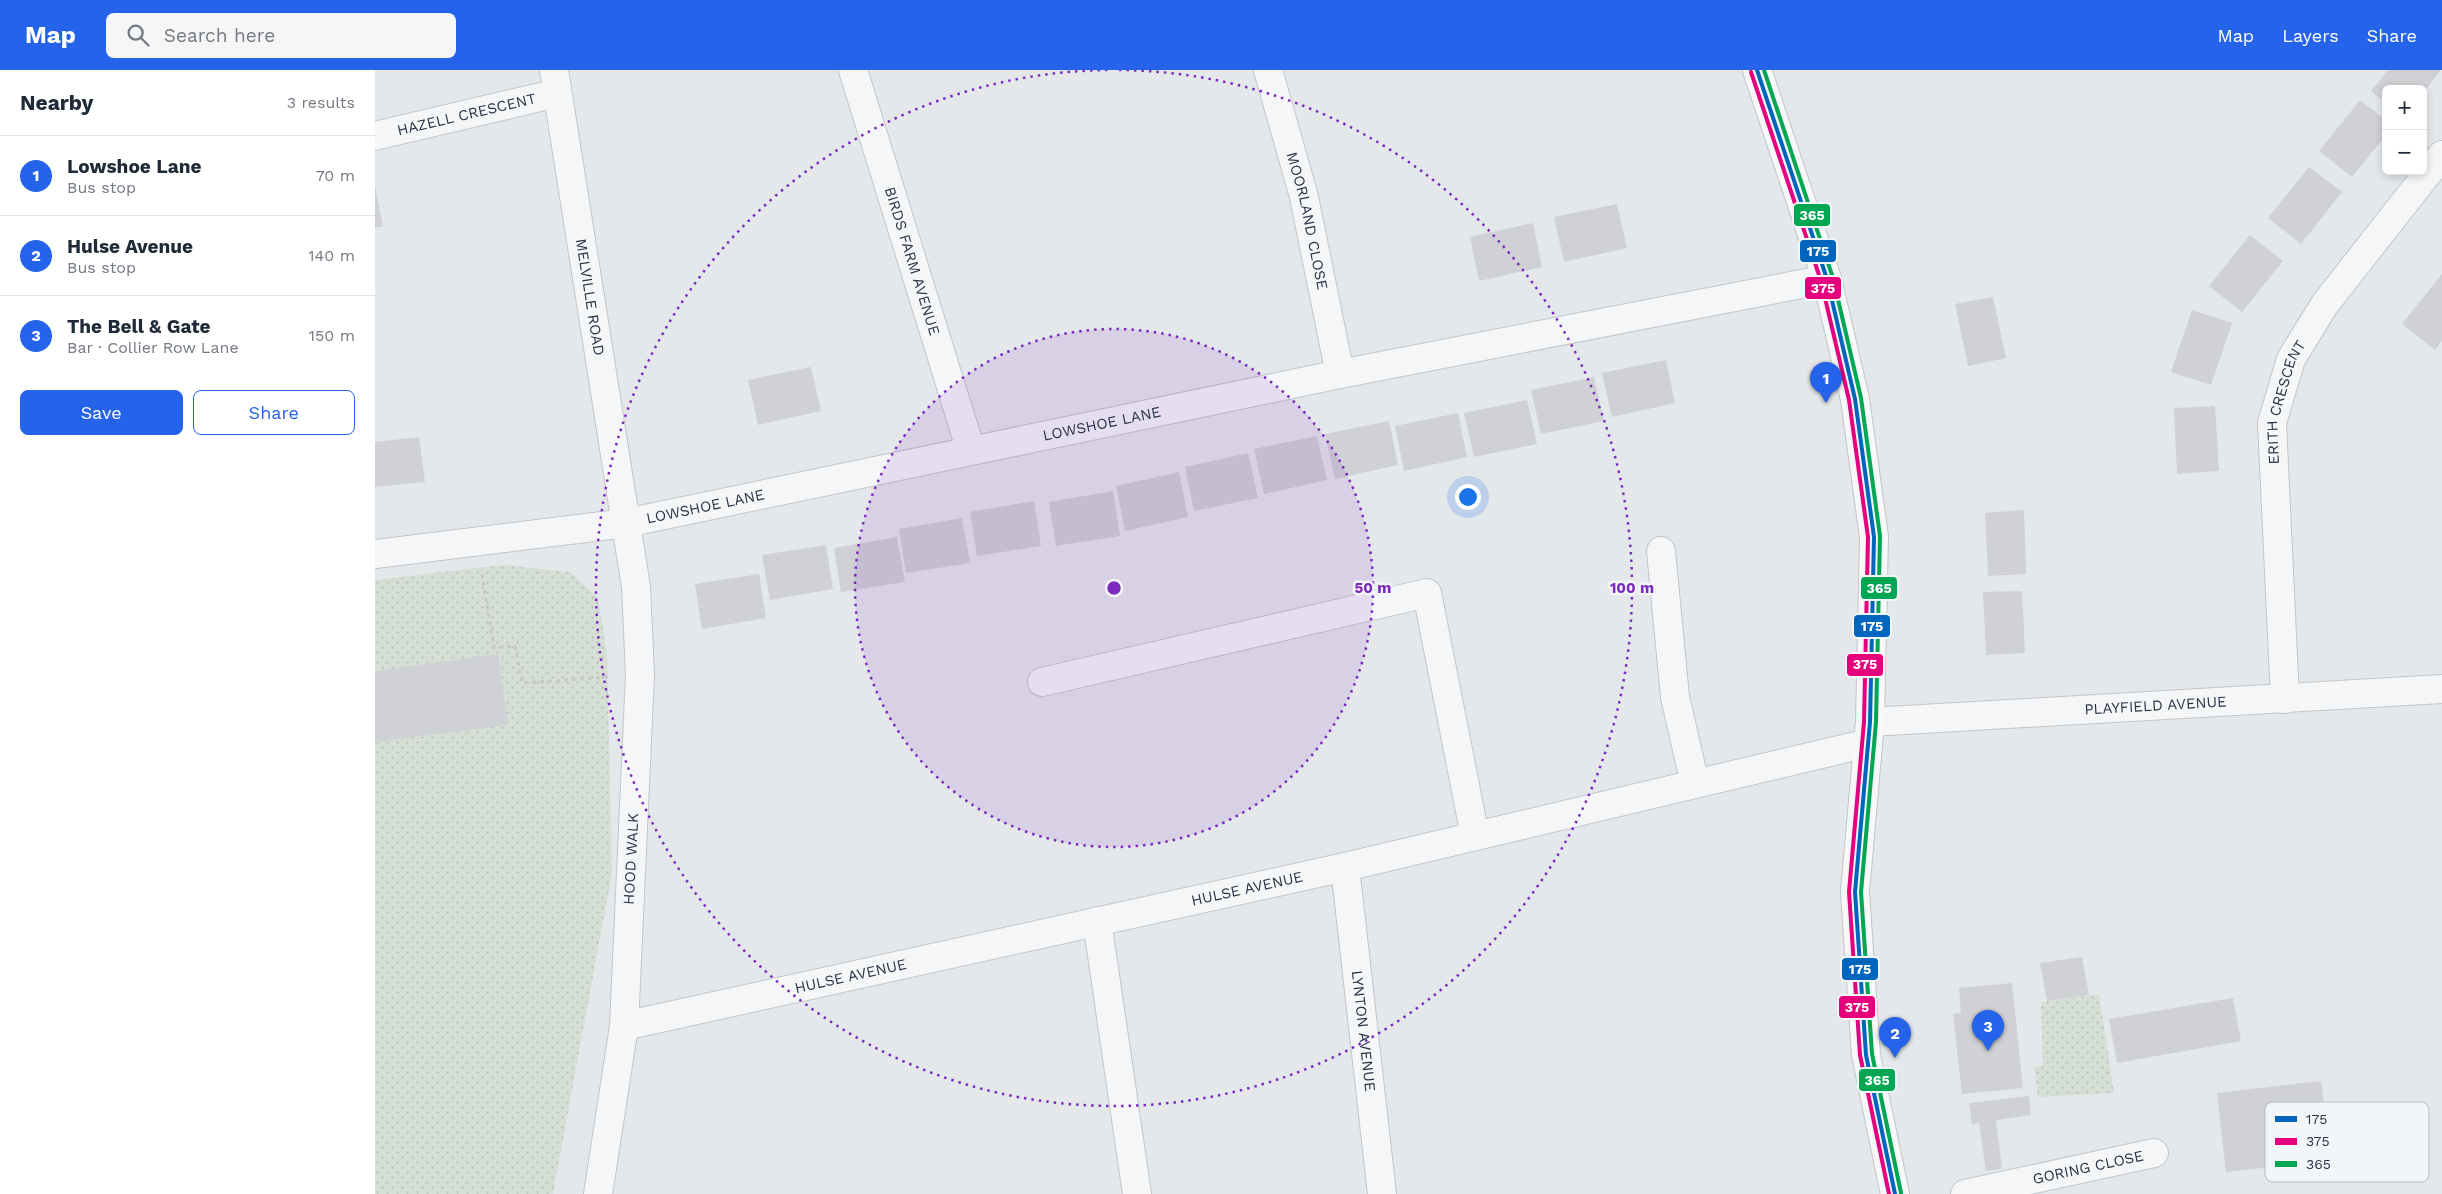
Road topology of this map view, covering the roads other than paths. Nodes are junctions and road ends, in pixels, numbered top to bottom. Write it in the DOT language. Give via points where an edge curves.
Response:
graph roads {
  1 [pos="853,70"];
  2 [pos="1268,70"];
  3 [pos="1757,70"];
  4 [pos="560,77"];
  5 [pos="375,136"];
  6 [pos="2442,155"];
  7 [pos="1827,279"];
  8 [pos="1341,374"];
  9 [pos="971,451"];
  10 [pos="626,523"];
  11 [pos="1661,551"];
  12 [pos="375,554"];
  13 [pos="1042,682"];
  14 [pos="2442,689"];
  15 [pos="2285,699"];
  16 [pos="1869,732"];
  17 [pos="1695,784"];
  18 [pos="1475,836"];
  19 [pos="1345,867"];
  20 [pos="1097,921"];
  21 [pos="624,1026"];
  22 [pos="2154,1153"];
  23 [pos="598,1194"];
  24 [pos="1137,1194"];
  25 [pos="1382,1194"];
  26 [pos="1895,1194"];
  27 [pos="1965,1194"];
  1 -- 9 [label="street, BIRDS FARM AVENUE"];
  2 -- 8 [label="street, MOORLAND CLOSE" via="1303,196"];
  3 -- 7 [label="main road"];
  4 -- 5 [label="street, HAZELL CRESCENT"];
  4 -- 10 [label="street, MELVILLE ROAD"];
  6 -- 15 [label="street, ERITH CRESCENT" via="2325,304 2291,359 2273,424"];
  7 -- 8 [label="street, LOWSHOE LANE"];
  7 -- 16 [label="main road" via="1855,399 1874,537"];
  8 -- 9 [label="street, LOWSHOE LANE"];
  9 -- 10 [label="street, LOWSHOE LANE"];
  10 -- 12 [label="street, LOWSHOE LANE"];
  10 -- 21 [label="street, HOOD WALK" via="636,587 639,675"];
  11 -- 17 [label="street" via="1675,697"];
  13 -- 18 [label="street" via="1427,593"];
  14 -- 15 [label="street, PLAYFIELD AVENUE"];
  15 -- 16 [label="street, PLAYFIELD AVENUE"];
  16 -- 17 [label="street, HULSE AVENUE"];
  16 -- 26 [label="main road" via="1855,892 1866,1055"];
  17 -- 18 [label="street, HULSE AVENUE"];
  18 -- 19 [label="street, HULSE AVENUE"];
  19 -- 20 [label="street, HULSE AVENUE"];
  19 -- 25 [label="street, LYNTON AVENUE"];
  20 -- 21 [label="street, HULSE AVENUE"];
  20 -- 24 [label="street"];
  21 -- 23 [label="street, HOOD WALK"];
  22 -- 27 [label="street, GORING CLOSE"];
}
